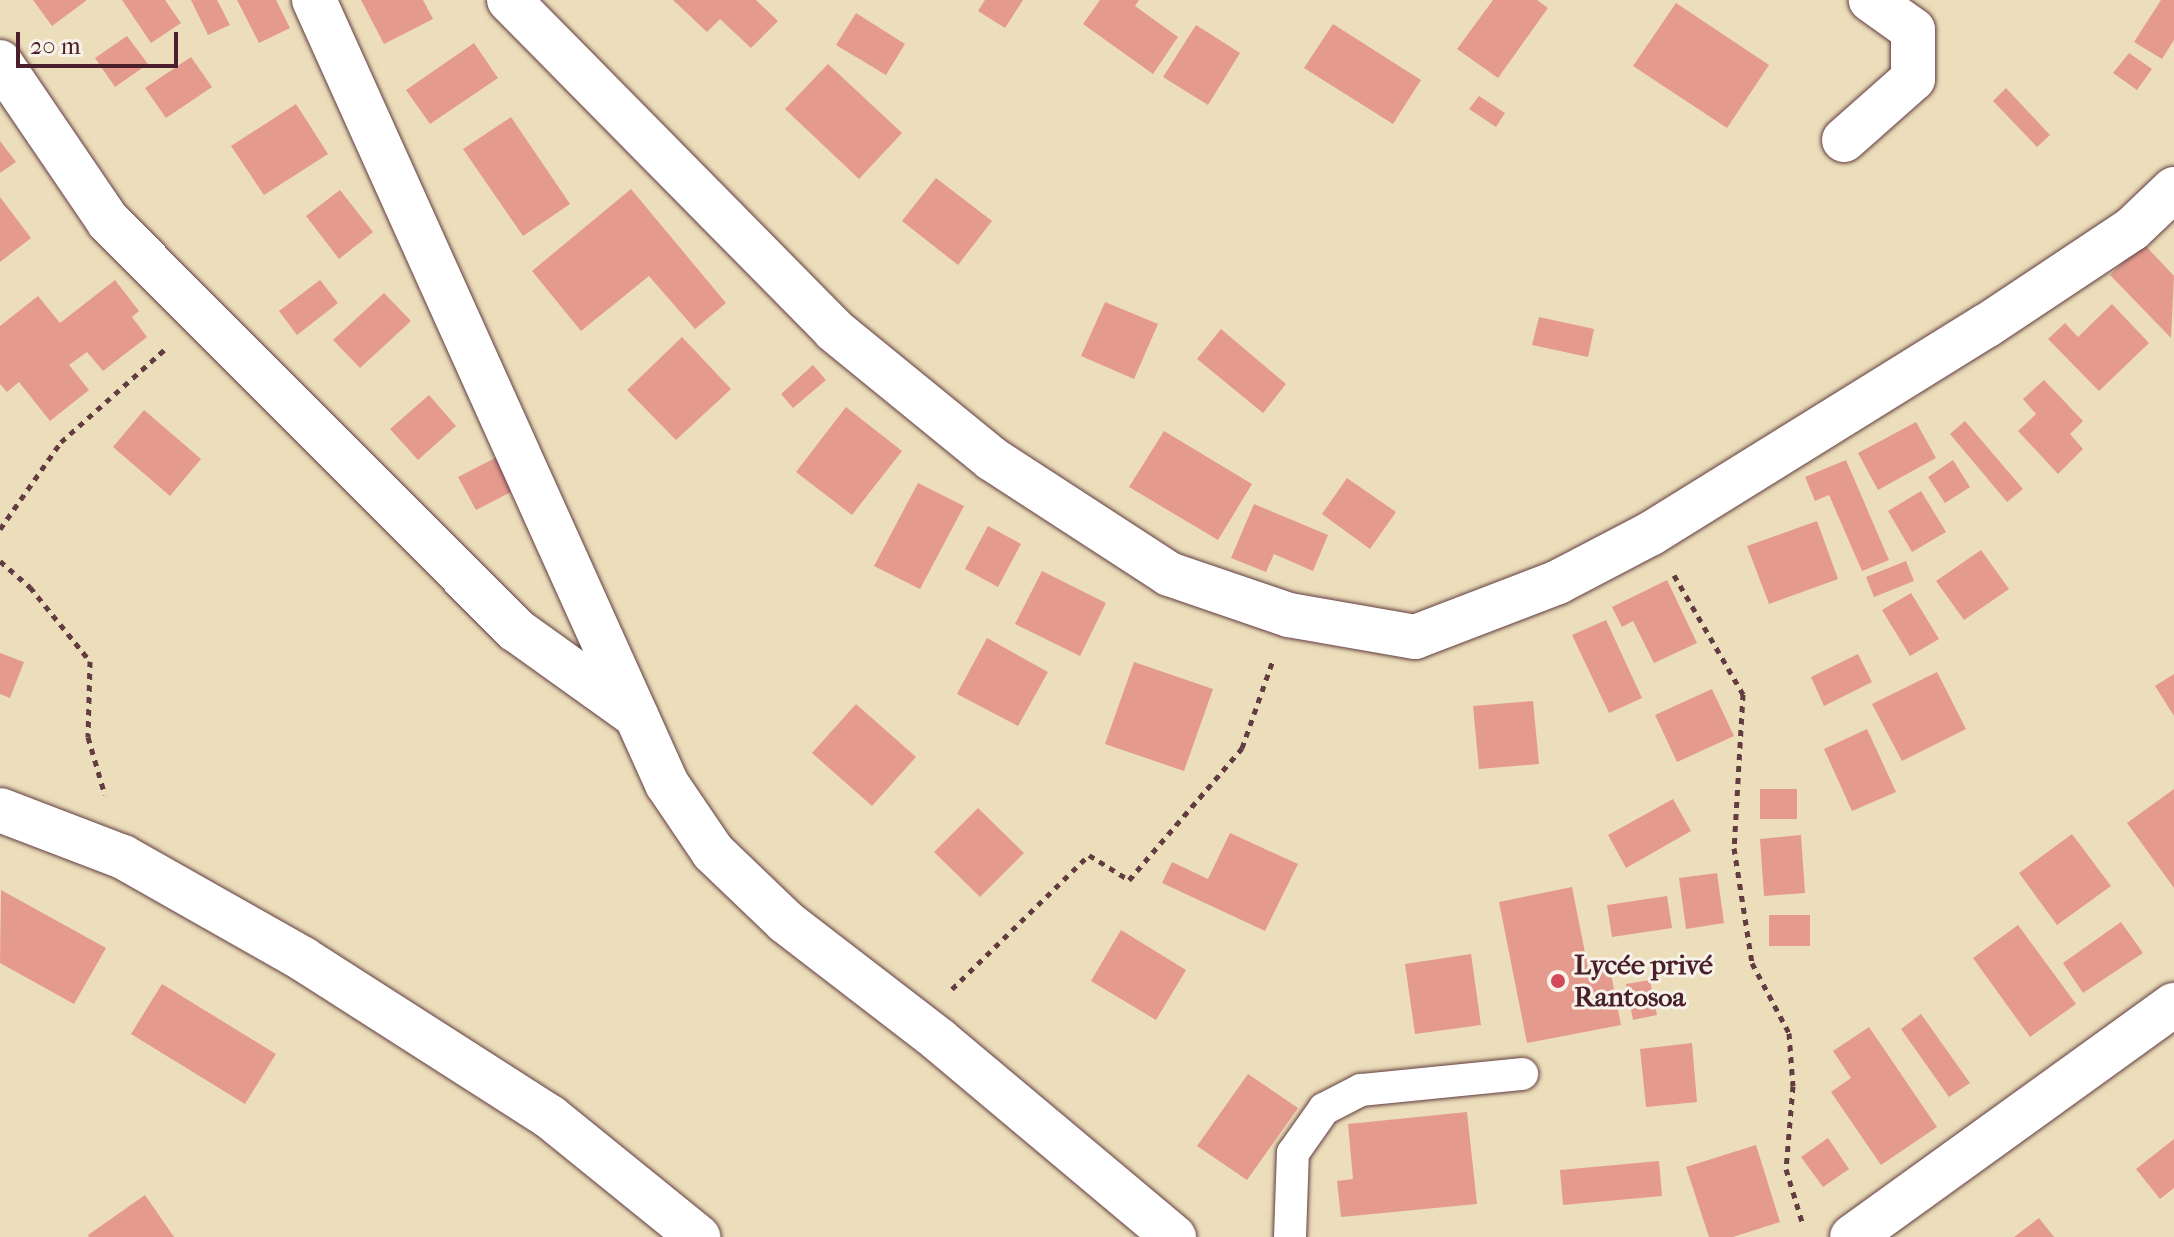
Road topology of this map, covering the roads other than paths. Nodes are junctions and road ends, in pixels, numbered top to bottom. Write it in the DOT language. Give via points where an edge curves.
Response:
graph roads {
  1 [pos="314,0"];
  2 [pos="509,0"];
  3 [pos="1871,0"];
  4 [pos="0,62"];
  5 [pos="1844,140"];
  6 [pos="2174,189"];
  7 [pos="636,716"];
  8 [pos="0,810"];
  9 [pos="2174,1005"];
  10 [pos="1522,1074"];
  11 [pos="698,1237"];
  12 [pos="1174,1237"];
  13 [pos="1290,1237"];
  14 [pos="1852,1237"];
  1 -- 7 [label="street"];
  2 -- 6 [label="street" via="834,330 992,459 1169,574 1289,615 1415,637 1558,582 1650,534 2132,229"];
  3 -- 5 [label="street" via="1913,30 1913,79"];
  4 -- 7 [label="street" via="108,221 516,630"];
  7 -- 12 [label="street" via="667,784 713,852 786,922"];
  8 -- 11 [label="street" via="123,857 303,959 550,1117"];
  9 -- 14 [label="street"];
  10 -- 13 [label="lane" via="1361,1090 1324,1109 1293,1153"];
}
